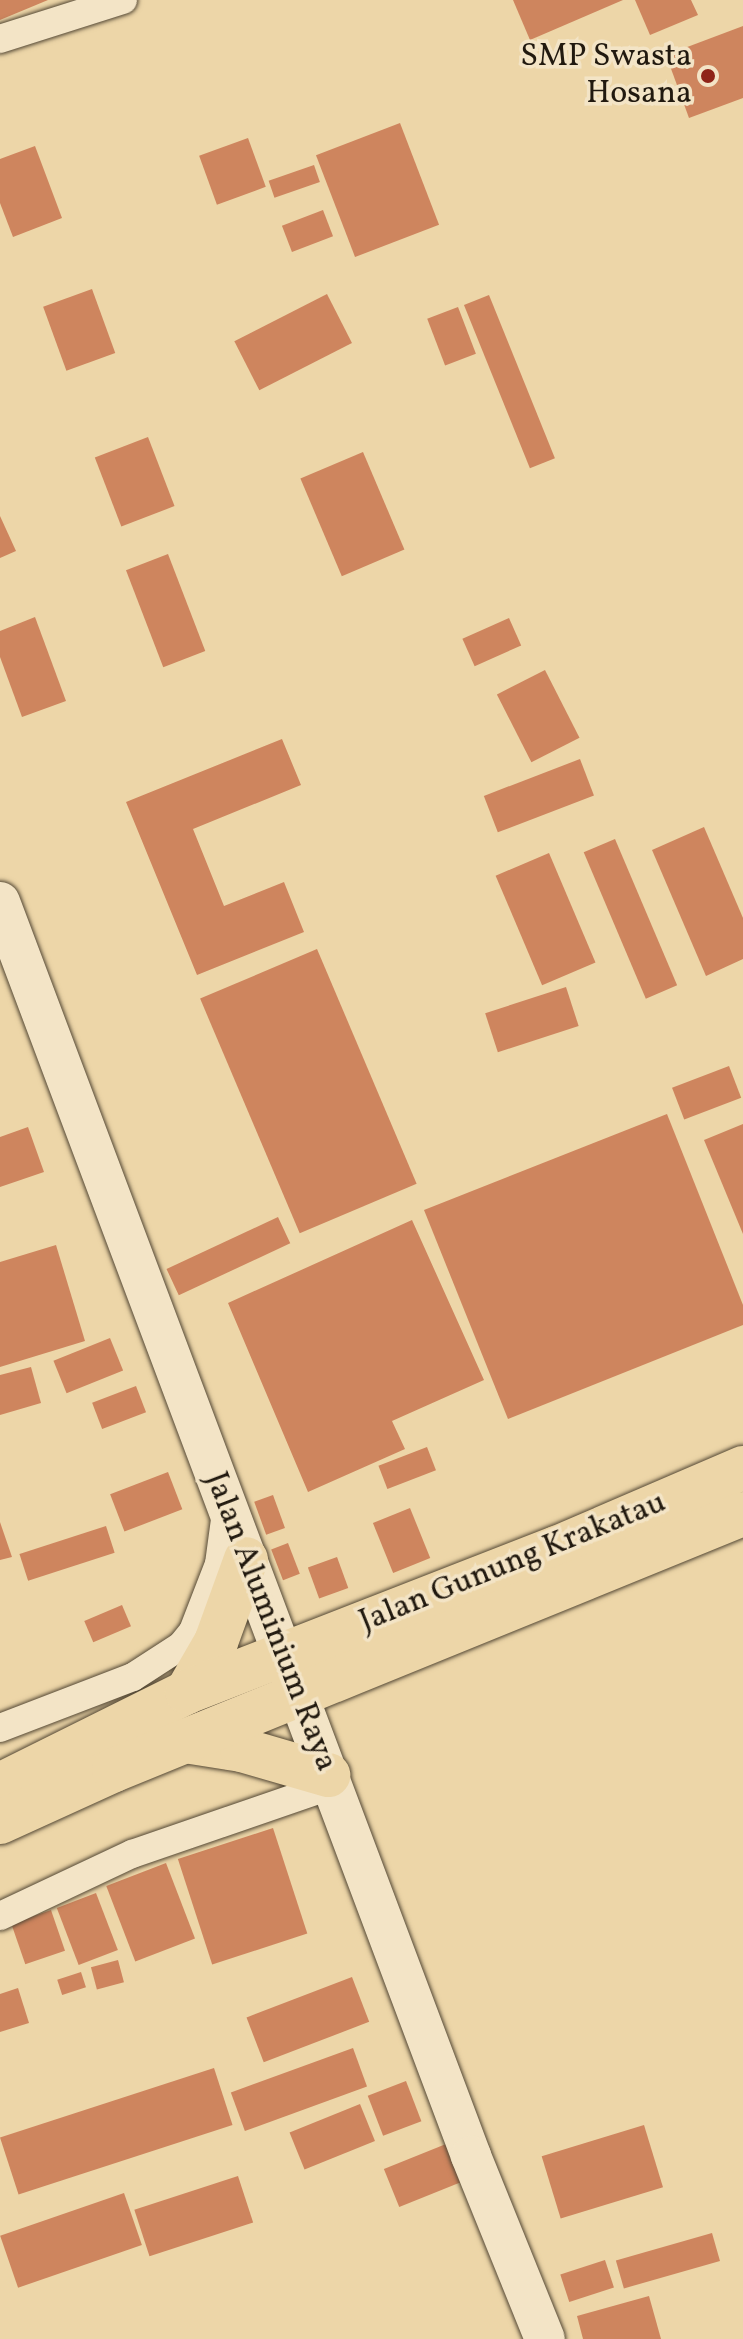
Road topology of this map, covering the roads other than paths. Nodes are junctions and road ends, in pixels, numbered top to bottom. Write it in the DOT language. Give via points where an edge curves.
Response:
graph roads {
  1 [pos="123,0"];
  2 [pos="0,39"];
  3 [pos="0,902"];
  4 [pos="10,956"];
  5 [pos="743,1468"];
  6 [pos="226,1507"];
  7 [pos="743,1514"];
  8 [pos="246,1559"];
  9 [pos="283,1655"];
  10 [pos="187,1692"];
  11 [pos="298,1695"];
  12 [pos="0,1728"];
  13 [pos="185,1741"];
  14 [pos="330,1780"];
  15 [pos="0,1785"];
  16 [pos="0,1822"];
  17 [pos="0,1916"];
  18 [pos="545,2339"];
  1 -- 2 [label="street"];
  3 -- 4 [label="street, Jalan Aluminium Raya"];
  4 -- 6 [label="street, Jalan Aluminium Raya"];
  5 -- 9 [label="highway, Jalan Gunung Krakatau"];
  6 -- 8 [label="street, Jalan Aluminium Raya"];
  6 -- 12 [label="street" via="219,1564 193,1631 181,1646 133,1677"];
  7 -- 11 [label="highway, Jalan Gunung Krakatau"];
  8 -- 9 [label="street, Jalan Aluminium Raya"];
  8 -- 10 [label="highway" via="216,1642"];
  9 -- 10 [label="highway, Jalan Gunung Krakatau"];
  9 -- 11 [label="street, Jalan Aluminium Raya"];
  10 -- 15 [label="highway, Jalan Gunung Krakatau"];
  11 -- 13 [label="highway, Jalan Gunung Krakatau"];
  11 -- 14 [label="street, Jalan Aluminium Raya"];
  13 -- 14 [label="highway" via="242,1750"];
  13 -- 16 [label="highway, Jalan Gunung Krakatau"];
  14 -- 17 [label="street" via="132,1854"];
  14 -- 18 [label="street, Jalan Aluminium Raya"];
}
